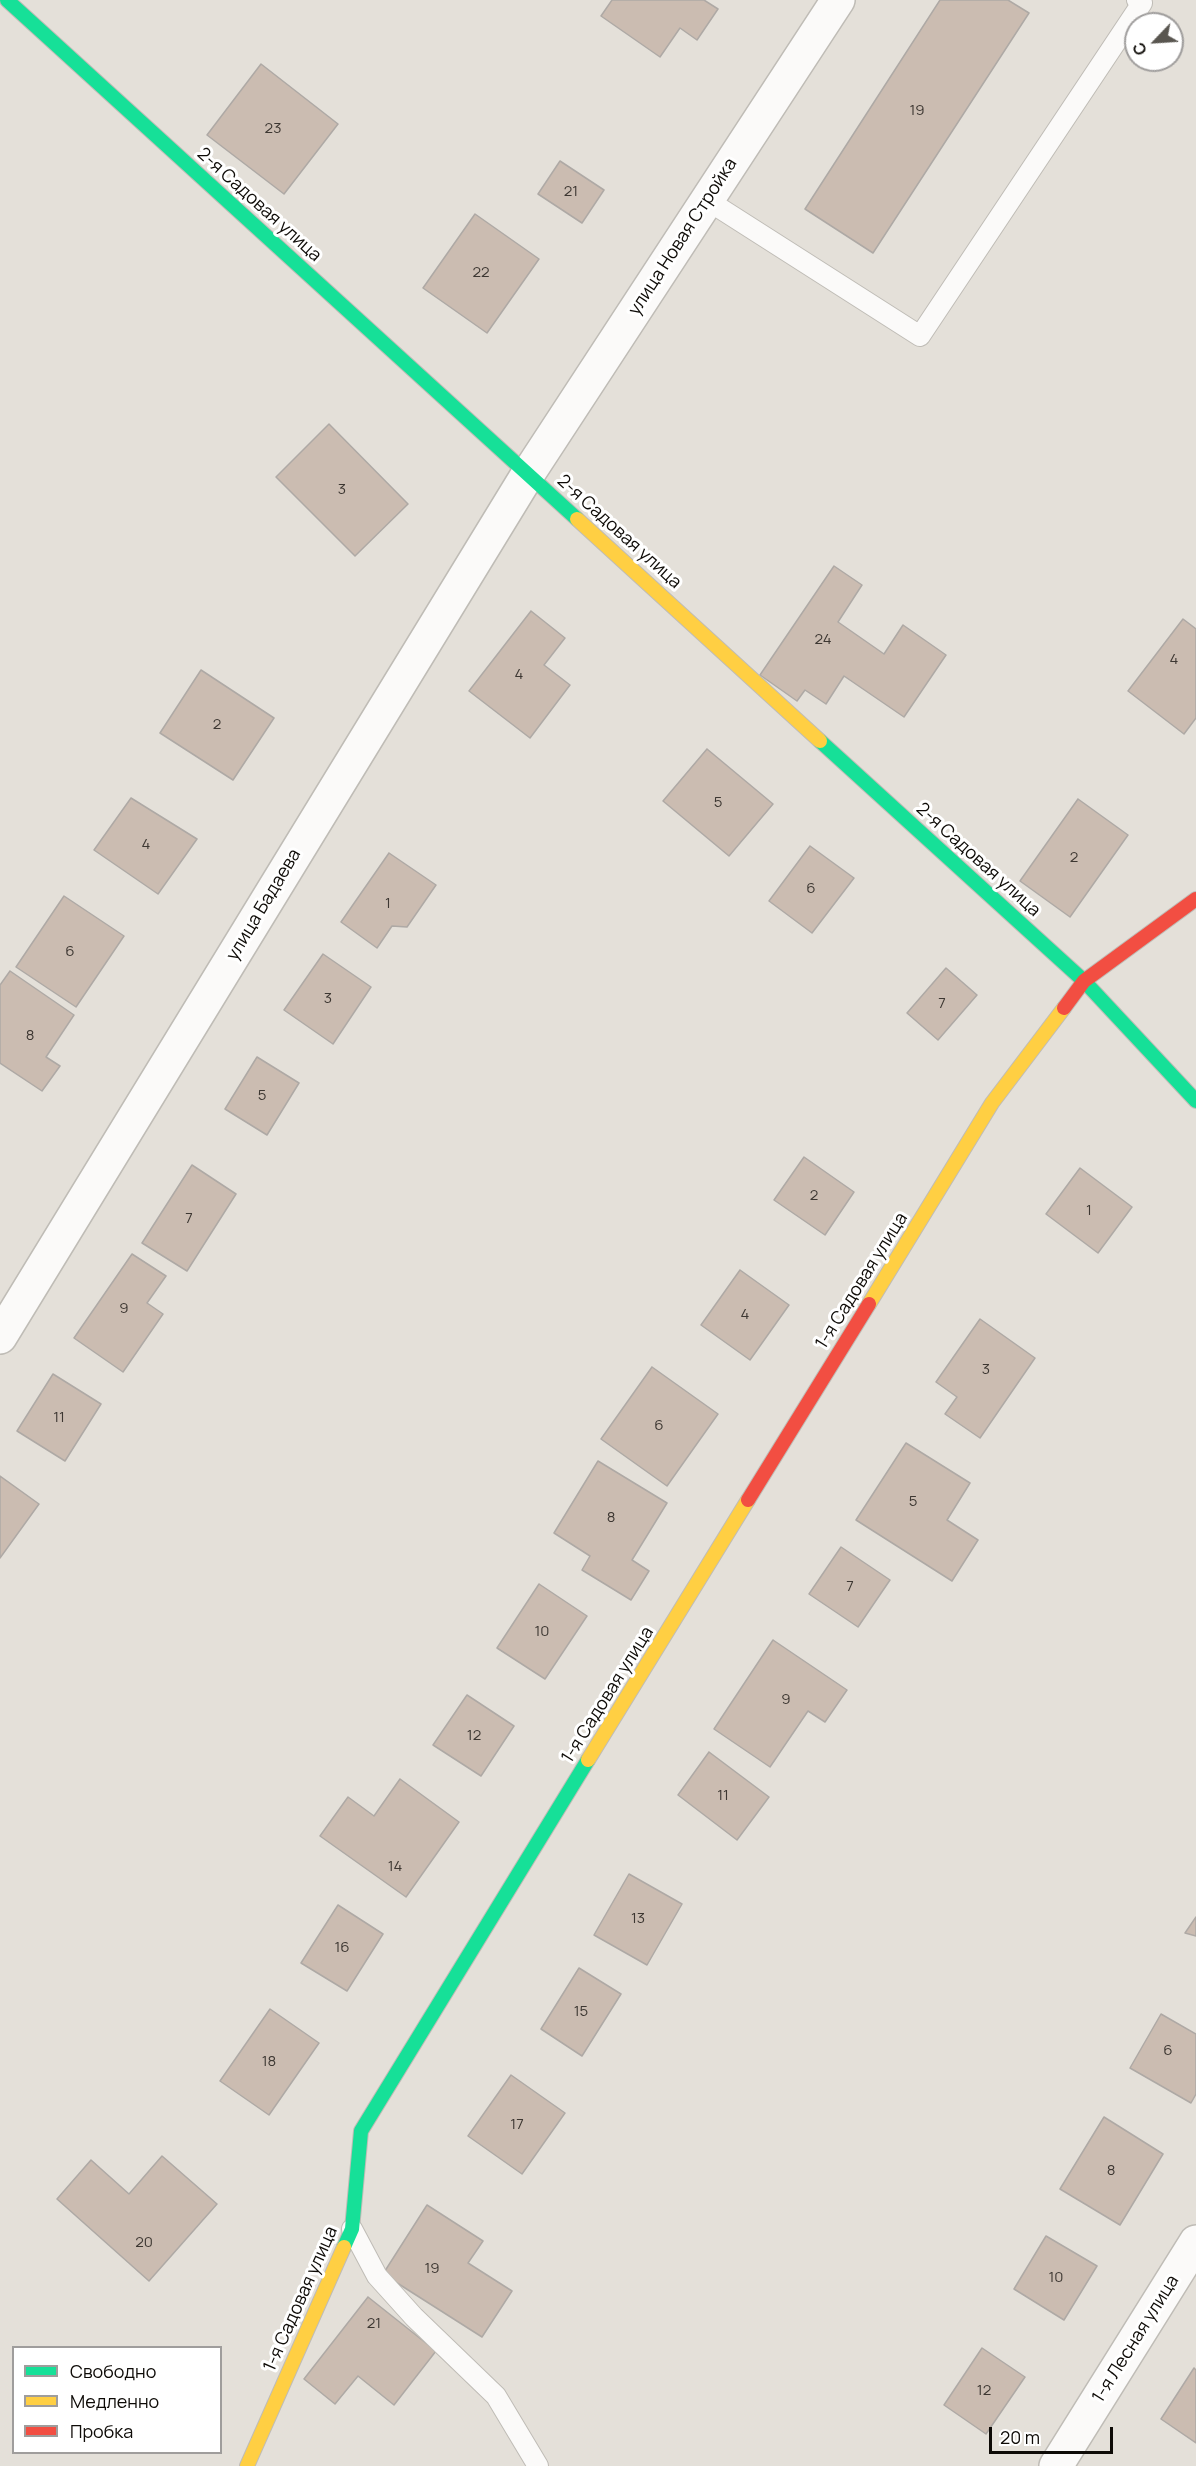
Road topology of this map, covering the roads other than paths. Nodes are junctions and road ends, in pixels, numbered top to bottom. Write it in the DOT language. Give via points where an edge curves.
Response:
graph roads {
  1 [pos="7,0"];
  2 [pos="838,0"];
  3 [pos="1137,0"];
  4 [pos="707,200"];
  5 [pos="528,474"];
  6 [pos="1196,899"];
  7 [pos="1084,981"];
  8 [pos="1196,1101"];
  9 [pos="0,1337"];
  10 [pos="352,2229"];
  11 [pos="1196,2242"];
  12 [pos="247,2466"];
  13 [pos="538,2466"];
  14 [pos="1056,2466"];
  1 -- 5 [label="street, 2-я Садовая улица"];
  2 -- 4 [label="street, улица Новая Стройка"];
  3 -- 4 [label="lane" via="1142,3 920,336"];
  4 -- 5 [label="street, улица Новая Стройка"];
  5 -- 7 [label="street, 2-я Садовая улица"];
  5 -- 9 [label="street, улица Бадаева"];
  6 -- 7 [label="street, 1-я Садовая улица"];
  7 -- 8 [label="street, 2-я Садовая улица"];
  7 -- 10 [label="street, 1-я Садовая улица" via="992,1103 361,2131"];
  10 -- 12 [label="street, 1-я Садовая улица"];
  10 -- 13 [label="lane" via="377,2276 496,2396"];
  11 -- 14 [label="street, 1-я Лесная улица"];
}
